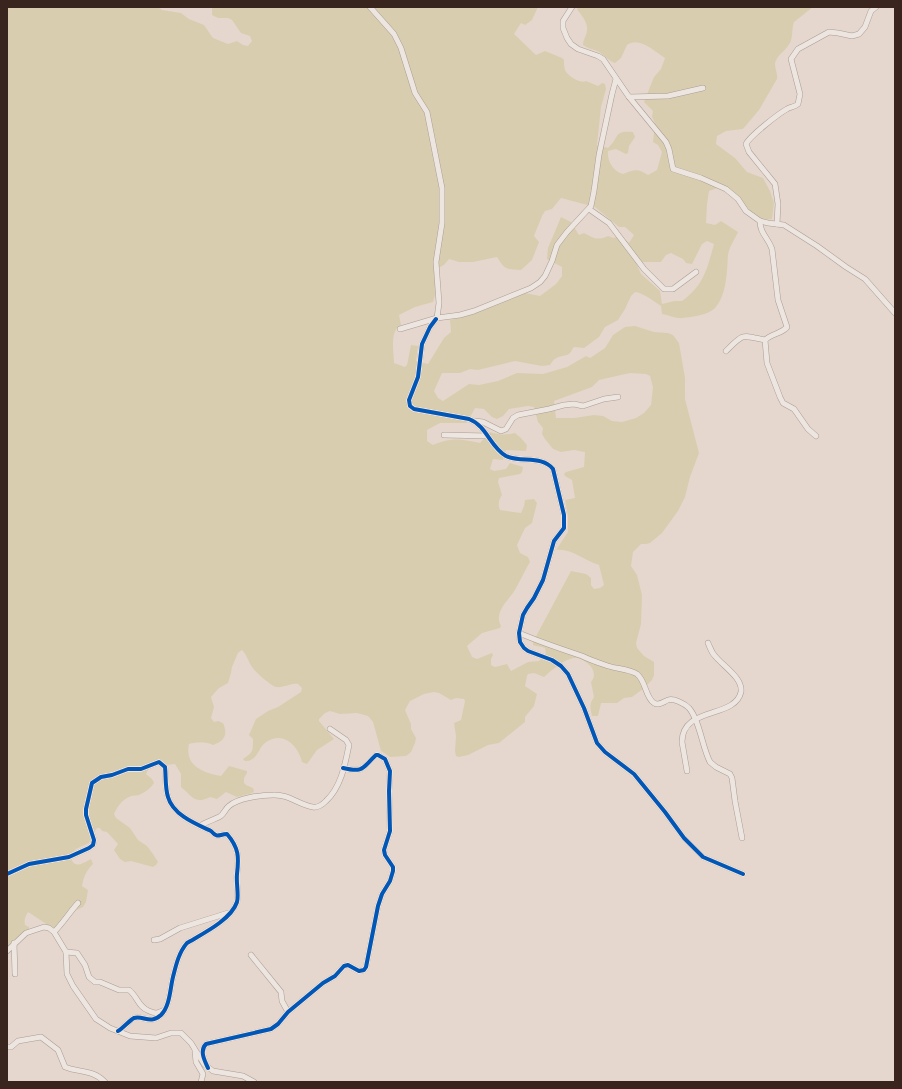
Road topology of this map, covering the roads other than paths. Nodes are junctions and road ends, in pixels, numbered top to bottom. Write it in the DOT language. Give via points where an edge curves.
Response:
graph roads {
  1 [pos="370,7"];
  2 [pos="572,7"];
  3 [pos="876,7"];
  4 [pos="616,79"];
  5 [pos="703,88"];
  6 [pos="629,97"];
  7 [pos="589,209"];
  8 [pos="760,221"];
  9 [pos="777,224"];
  10 [pos="696,272"];
  11 [pos="895,313"];
  12 [pos="437,318"];
  13 [pos="400,329"];
  14 [pos="765,340"];
  15 [pos="726,351"];
  16 [pos="618,397"];
  17 [pos="475,421"];
  18 [pos="444,435"];
  19 [pos="488,436"];
  20 [pos="816,436"];
  21 [pos="519,633"];
  22 [pos="708,643"];
  23 [pos="695,719"];
  24 [pos="330,729"];
  25 [pos="343,768"];
  26 [pos="687,771"];
  27 [pos="200,826"];
  28 [pos="742,838"];
  29 [pos="7,874"];
  30 [pos="743,874"];
  31 [pos="78,903"];
  32 [pos="231,912"];
  33 [pos="54,932"];
  34 [pos="154,940"];
  35 [pos="14,943"];
  36 [pos="7,951"];
  37 [pos="66,952"];
  38 [pos="251,955"];
  39 [pos="15,974"];
  40 [pos="164,1010"];
  41 [pos="288,1012"];
  42 [pos="118,1031"];
  43 [pos="7,1047"];
  44 [pos="195,1048"];
  45 [pos="208,1068"];
  46 [pos="105,1082"];
  47 [pos="201,1082"];
  48 [pos="254,1082"];
  1 -- 12 [label="street" via="394,34 415,93 427,112 442,188 442,223 436,262 439,303"];
  2 -- 4 [label="street" via="563,21 567,38 578,49 603,59"];
  3 -- 9 [label="street" via="871,11 865,27 859,34 852,36 829,32 795,51 791,59 800,94 798,104 769,121 747,142 747,150 775,184"];
  4 -- 6 [label="street"];
  4 -- 7 [label="street"];
  5 -- 6 [label="street" via="668,96"];
  6 -- 8 [label="street" via="666,142 673,169 726,189 738,199 746,211"];
  7 -- 10 [label="street" via="610,223 644,269 664,289 673,289"];
  7 -- 12 [label="street" via="557,245 550,266 540,282 474,311"];
  8 -- 9 [label="street"];
  8 -- 14 [label="street" via="762,233 772,249 778,300 787,327"];
  9 -- 11 [label="street" via="784,225 800,235 865,279"];
  12 -- 13 [label="street"];
  12 -- 17 [label="street" via="422,344 418,377 409,400 410,406 414,409"];
  14 -- 15 [label="street" via="740,337"];
  14 -- 20 [label="street" via="767,363 783,403 794,409"];
  16 -- 17 [label="street" via="604,398 583,406 564,405 518,415 501,431"];
  17 -- 19 [label="street"];
  18 -- 19 [label="street"];
  19 -- 21 [label="street" via="496,448 506,456 538,460 551,466 564,515 564,528 554,541 543,580 523,615"];
  21 -- 23 [label="street" via="607,666 633,672 641,679 653,702 661,704 669,700 684,704 689,707"];
  21 -- 30 [label="street" via="524,648 552,660 568,674 597,743 634,774 684,838 704,857"];
  22 -- 23 [label="street" via="714,656 738,680 741,692 729,706"];
  23 -- 26 [label="street" via="682,739"];
  23 -- 28 [label="street" via="710,762 730,774 732,778"];
  24 -- 25 [label="street" via="349,744"];
  25 -- 27 [label="street" via="335,792 319,807 311,807 288,796 243,799 229,806 222,816"];
  25 -- 41 [label="street" via="362,769 376,755 385,759 390,771 391,817 384,850 393,871 378,906 364,970 344,966 335,976"];
  27 -- 29 [label="street" via="177,812 170,803 165,766 159,762 141,769 128,769 101,777 92,783 86,815 94,840 93,845 69,857 29,864"];
  27 -- 32 [label="street" via="211,831 214,836 227,834 236,847 237,901"];
  31 -- 33 [label="street"];
  32 -- 34 [label="street" via="180,928"];
  32 -- 40 [label="street" via="183,947"];
  33 -- 35 [label="street" via="44,927 34,929"];
  33 -- 37 [label="street"];
  35 -- 36 [label="street"];
  35 -- 39 [label="street"];
  37 -- 40 [label="street" via="77,953 89,977 95,982 119,990 129,990 146,1010 158,1013"];
  37 -- 42 [label="street" via="67,974 73,986 96,1019"];
  38 -- 41 [label="street" via="281,992 282,1001"];
  40 -- 42 [label="street" via="154,1019 136,1017"];
  41 -- 45 [label="street" via="271,1029 206,1044 202,1051"];
  42 -- 44 [label="street" via="130,1036 156,1038 176,1032 186,1037"];
  43 -- 46 [label="street" via="18,1041 41,1037 58,1050 65,1067 70,1070 91,1072"];
  44 -- 45 [label="street"];
  44 -- 47 [label="street" via="196,1062 203,1074"];
  45 -- 48 [label="street" via="243,1076"];
}
